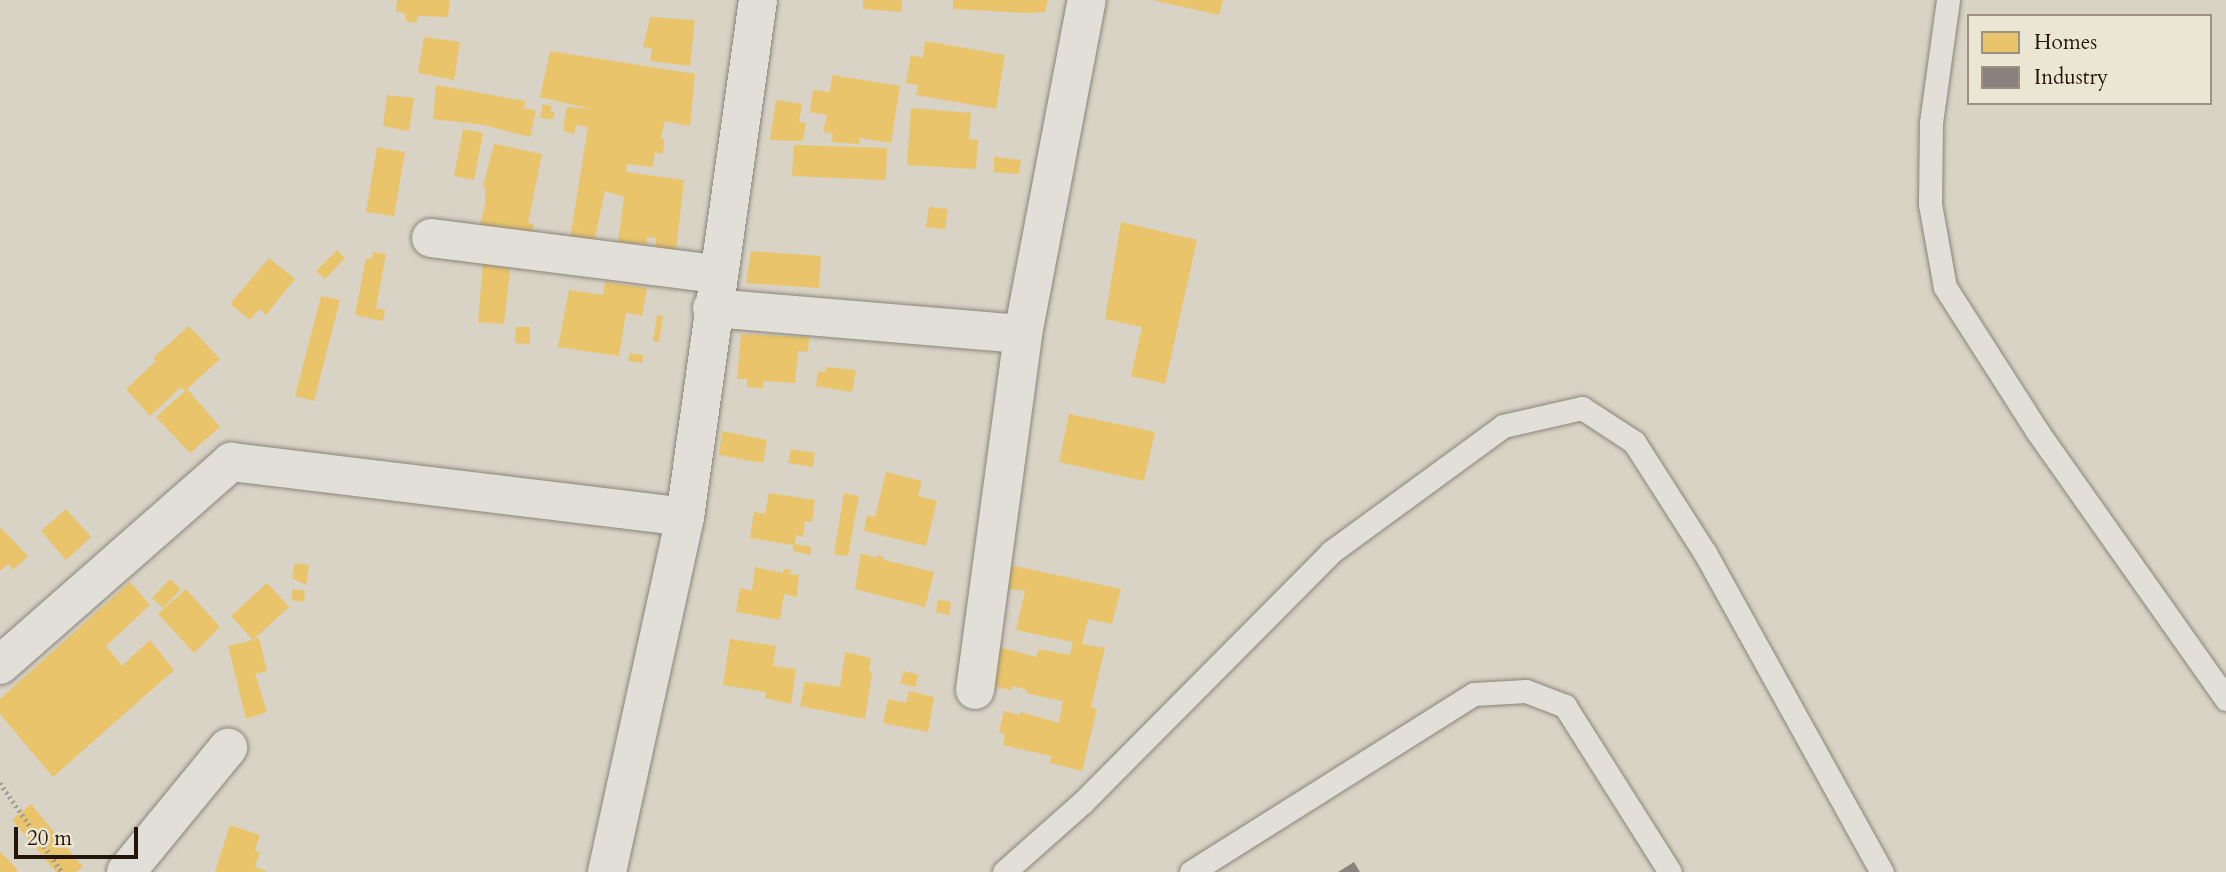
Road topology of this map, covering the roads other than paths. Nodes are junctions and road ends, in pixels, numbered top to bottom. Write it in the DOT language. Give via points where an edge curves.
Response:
graph roads {
  1 [pos="758,0"];
  2 [pos="1087,0"];
  3 [pos="1948,0"];
  4 [pos="431,238"];
  5 [pos="714,291"];
  6 [pos="1023,334"];
  7 [pos="685,517"];
  8 [pos="0,665"];
  9 [pos="975,690"];
  10 [pos="2226,699"];
  11 [pos="228,748"];
  12 [pos="126,872"];
  13 [pos="607,872"];
  14 [pos="1004,872"];
  15 [pos="1191,872"];
  16 [pos="1670,872"];
  17 [pos="1882,872"];
  1 -- 5 [label="street"];
  2 -- 6 [label="street"];
  3 -- 10 [label="lane" via="1930,136 1930,204 1945,287 2037,431"];
  4 -- 5 [label="street"];
  5 -- 6 [label="street"];
  5 -- 7 [label="street"];
  6 -- 9 [label="street"];
  7 -- 8 [label="street" via="231,462"];
  7 -- 13 [label="street"];
  11 -- 12 [label="street"];
  14 -- 17 [label="lane" via="1082,803 1331,552 1503,426 1582,408 1634,442 1705,553"];
  15 -- 16 [label="lane" via="1474,694 1526,691 1565,706"];
}
